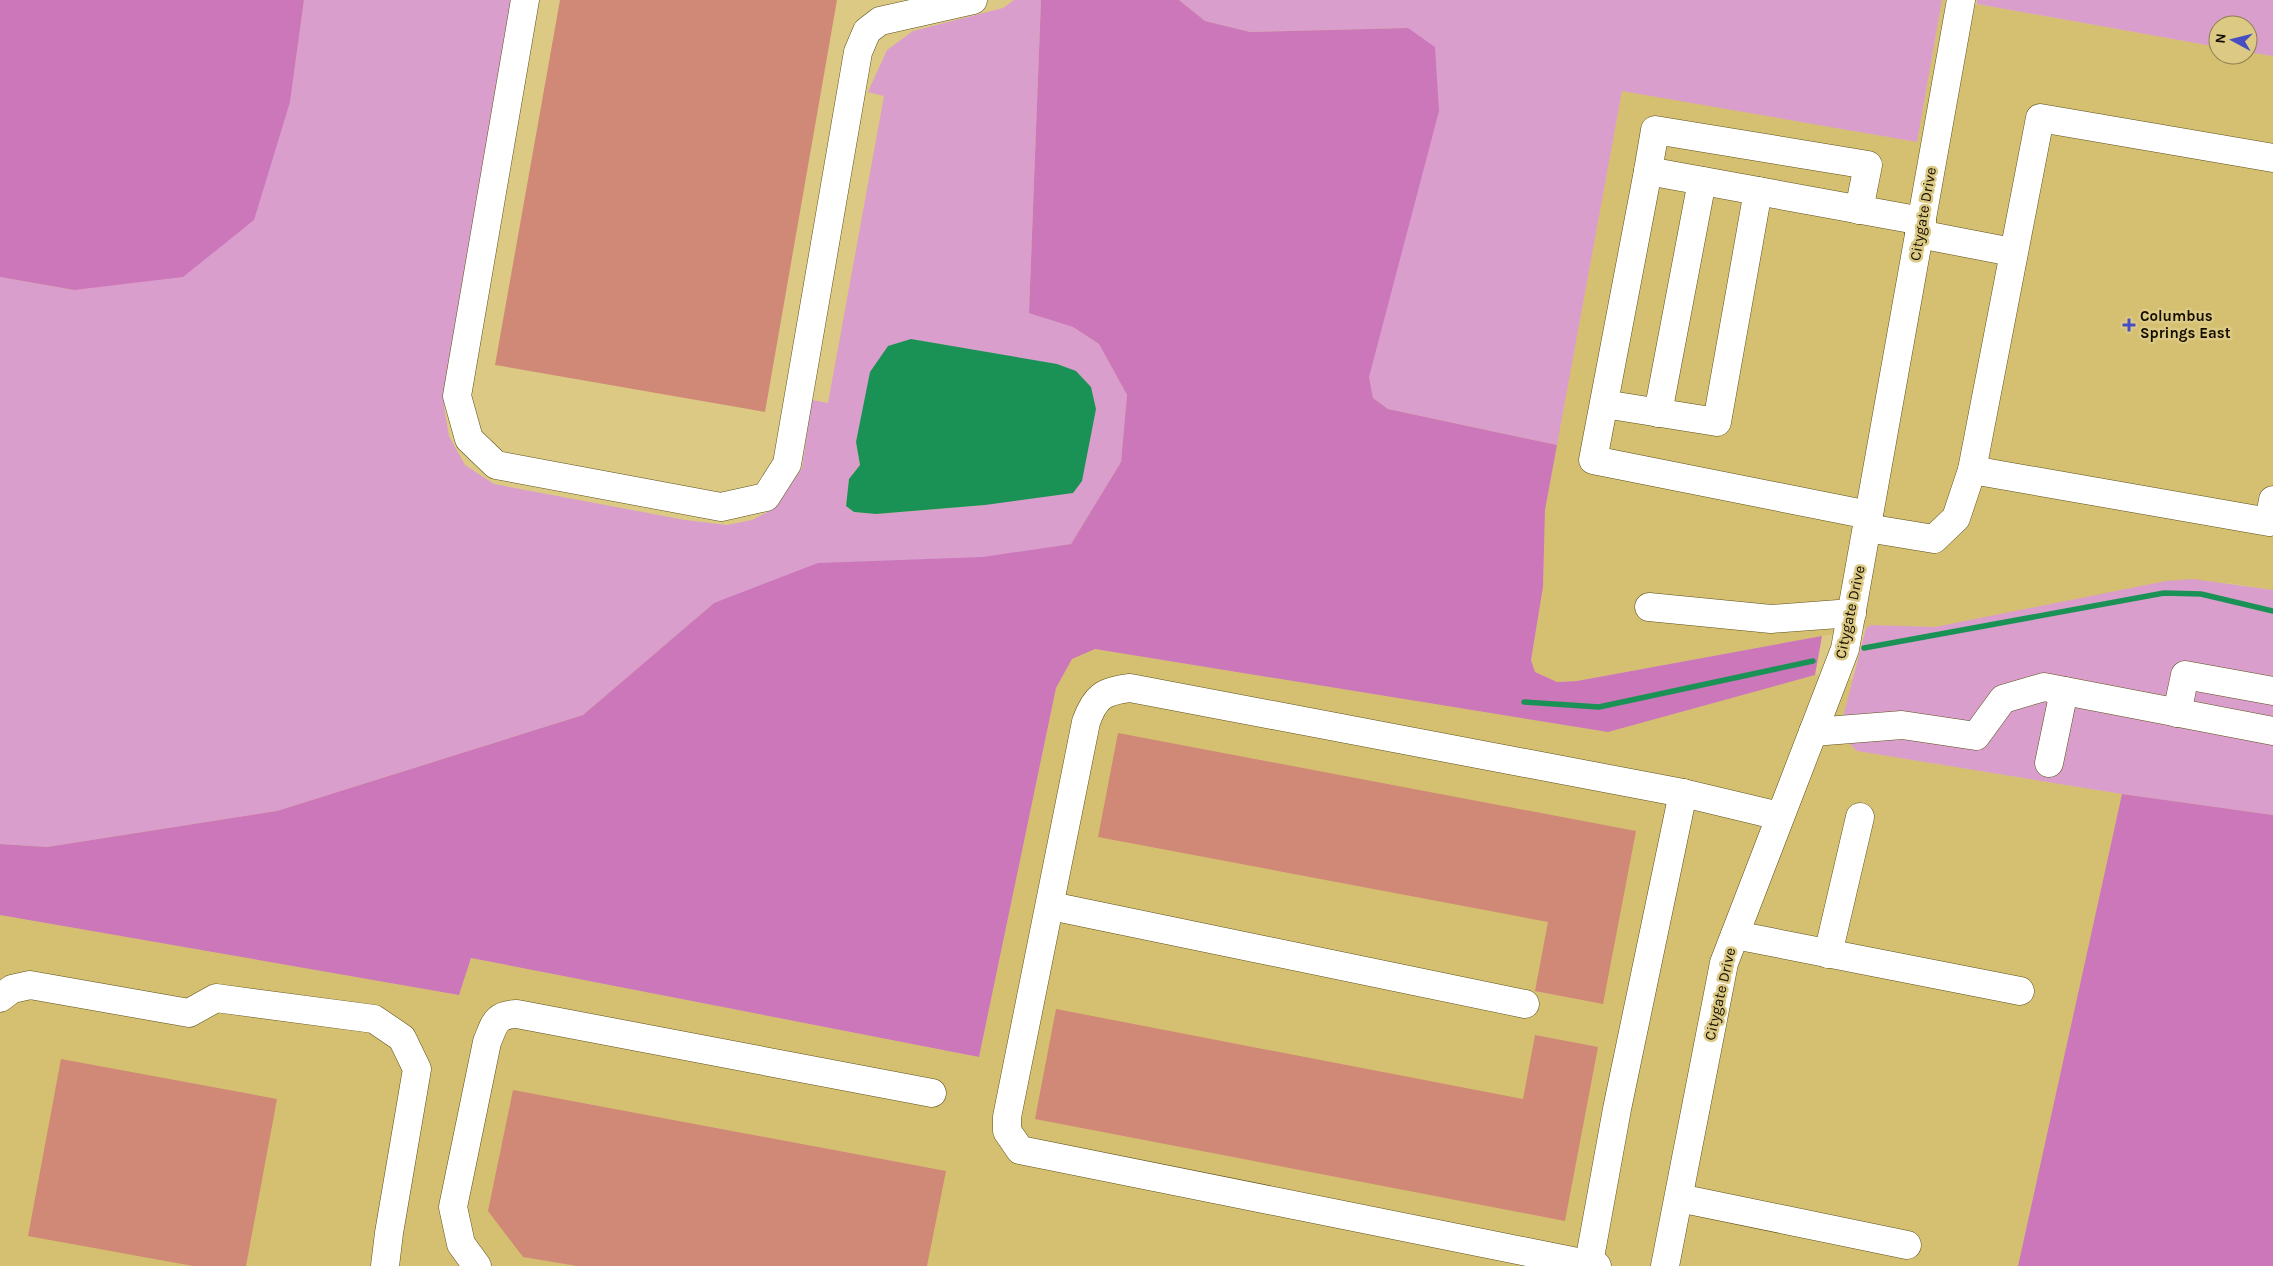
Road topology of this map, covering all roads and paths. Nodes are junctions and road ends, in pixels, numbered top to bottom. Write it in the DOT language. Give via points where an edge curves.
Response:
graph roads {
  1 [pos="525,0"];
  2 [pos="973,0"];
  3 [pos="1962,0"];
  4 [pos="2273,158"];
  5 [pos="1648,171"];
  6 [pos="1702,181"];
  7 [pos="1758,191"];
  8 [pos="1859,210"];
  9 [pos="1921,228"];
  10 [pos="2012,252"];
  11 [pos="1604,404"];
  12 [pos="1658,413"];
  13 [pos="1972,470"];
  14 [pos="2273,500"];
  15 [pos="1868,522"];
  16 [pos="1649,607"];
  17 [pos="1852,613"];
  18 [pos="2064,691"];
  19 [pos="2273,691"];
  20 [pos="2177,713"];
  21 [pos="1813,732"];
  22 [pos="2273,732"];
  23 [pos="2049,763"];
  24 [pos="1683,793"];
  25 [pos="1780,816"];
  26 [pos="1860,817"];
  27 [pos="1051,906"];
  28 [pos="1734,935"];
  29 [pos="1828,954"];
  30 [pos="2020,992"];
  31 [pos="0,998"];
  32 [pos="1525,1004"];
  33 [pos="932,1093"];
  34 [pos="1679,1198"];
  35 [pos="1907,1245"];
  36 [pos="1593,1265"];
  37 [pos="385,1266"];
  38 [pos="477,1266"];
  39 [pos="1666,1266"];
  1 -- 2 [label="street" via="458,396 469,439 496,465 721,507 766,497 787,464 858,52 867,32 880,21"];
  3 -- 9 [label="street, Citygate Drive"];
  4 -- 10 [label="street" via="2040,118"];
  5 -- 6 [label="street"];
  5 -- 8 [label="street" via="1654,130 1868,165"];
  5 -- 11 [label="street"];
  6 -- 7 [label="street"];
  6 -- 12 [label="street"];
  7 -- 8 [label="street"];
  7 -- 12 [label="street" via="1717,422"];
  8 -- 9 [label="street"];
  9 -- 10 [label="street"];
  9 -- 15 [label="street, Citygate Drive"];
  10 -- 13 [label="street"];
  11 -- 12 [label="street"];
  11 -- 15 [label="street" via="1593,460"];
  13 -- 14 [label="street" via="2269,522"];
  13 -- 15 [label="street" via="1956,518 1934,539"];
  15 -- 17 [label="street, Citygate Drive"];
  16 -- 17 [label="street" via="1772,619"];
  17 -- 21 [label="street, Citygate Drive" via="1846,649"];
  18 -- 20 [label="street"];
  18 -- 21 [label="street" via="2044,687 2003,699 1976,736 1902,725"];
  18 -- 23 [label="street"];
  19 -- 20 [label="street" via="2185,675"];
  20 -- 22 [label="street"];
  21 -- 25 [label="street, Citygate Drive"];
  24 -- 25 [label="street"];
  24 -- 27 [label="street" via="1140,690 1116,689 1101,695 1092,705 1086,722"];
  24 -- 36 [label="street" via="1617,1109"];
  25 -- 28 [label="street, Citygate Drive"];
  26 -- 29 [label="street"];
  27 -- 32 [label="street"];
  27 -- 36 [label="street" via="1007,1117 1007,1131 1020,1150"];
  28 -- 29 [label="street"];
  28 -- 34 [label="street, Citygate Drive" via="1724,963"];
  29 -- 30 [label="street"];
  31 -- 37 [label="street" via="12,989 30,985 189,1013 216,998 374,1019 402,1038 417,1069"];
  33 -- 38 [label="street" via="505,1014 496,1020 487,1042 453,1206 461,1244"];
  34 -- 35 [label="street"];
  34 -- 39 [label="street, Citygate Drive"];
}
